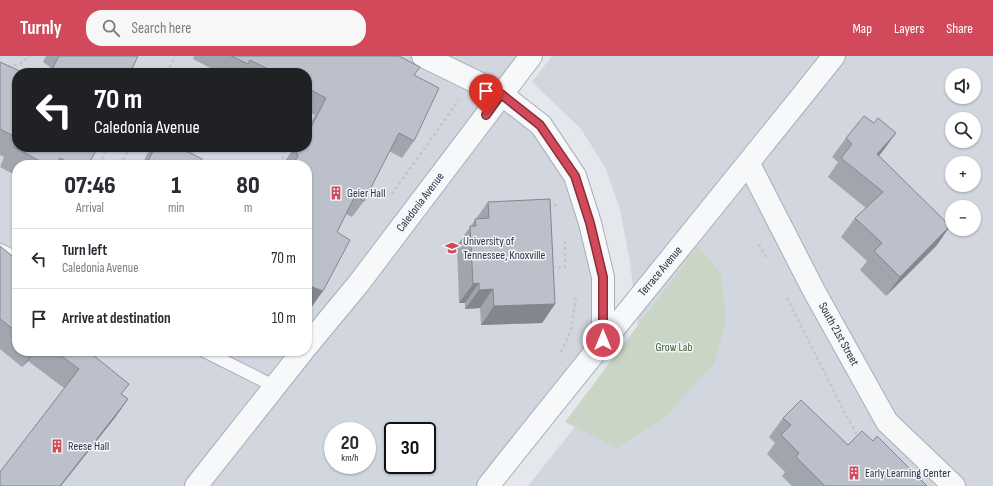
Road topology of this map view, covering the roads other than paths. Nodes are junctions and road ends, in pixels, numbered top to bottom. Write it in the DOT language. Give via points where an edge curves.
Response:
graph roads {
  1 [pos="423,56"];
  2 [pos="531,56"];
  3 [pos="834,56"];
  4 [pos="501,94"];
  5 [pos="748,164"];
  6 [pos="0,250"];
  7 [pos="12,256"];
  8 [pos="312,340"];
  9 [pos="603,340"];
  10 [pos="214,356"];
  11 [pos="299,356"];
  12 [pos="274,386"];
  13 [pos="196,486"];
  14 [pos="488,486"];
  15 [pos="954,486"];
  1 -- 4 [label="street"];
  2 -- 4 [label="street, Caledonia Avenue"];
  3 -- 5 [label="street, Terrace Avenue"];
  4 -- 8 [label="street, Caledonia Avenue" via="360,283"];
  4 -- 9 [label="street" via="540,125 575,176 603,277"];
  5 -- 9 [label="street, Terrace Avenue"];
  5 -- 15 [label="street, South 21st Street" via="814,291 887,422"];
  6 -- 7 [label="lane"];
  9 -- 14 [label="street, Terrace Avenue"];
  10 -- 12 [label="lane"];
  11 -- 12 [label="street"];
  12 -- 13 [label="street"];
}
